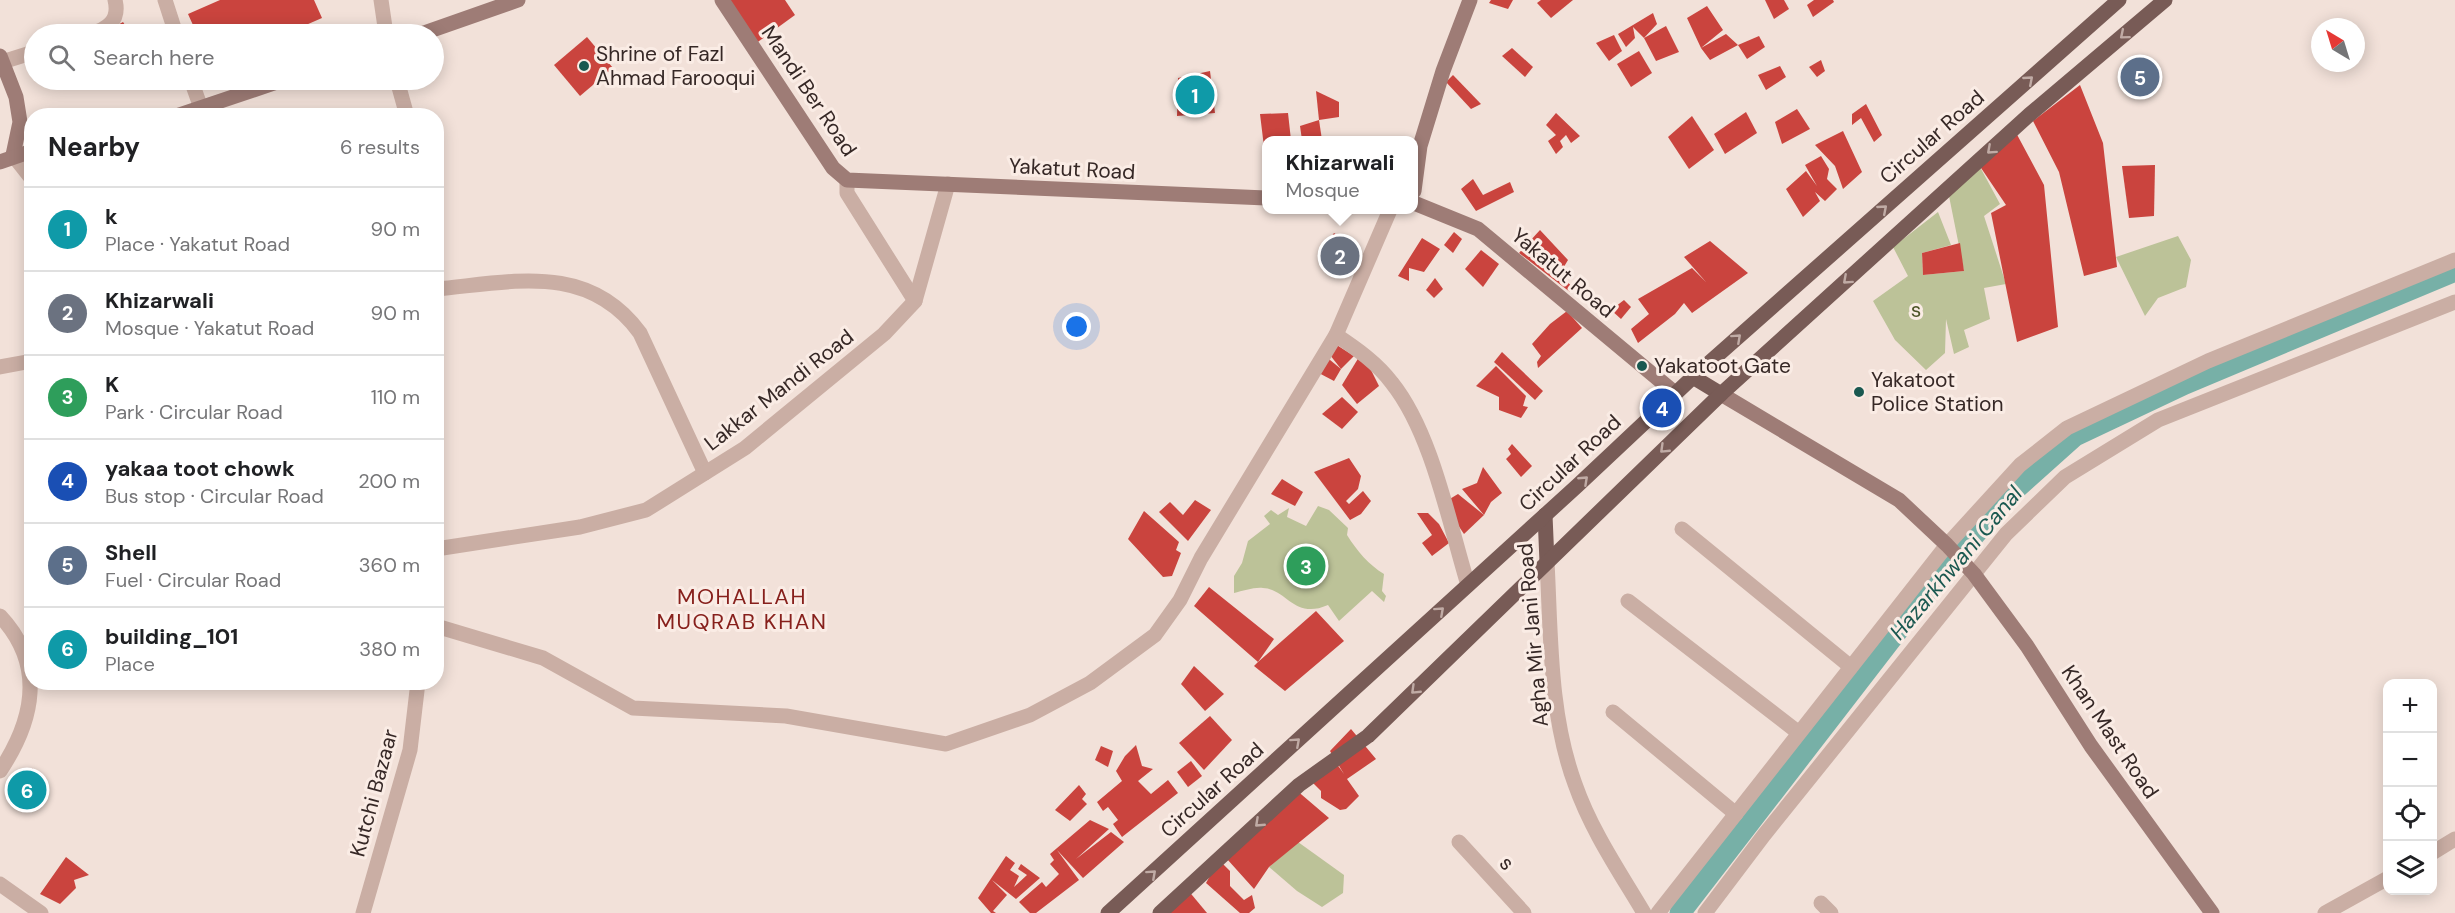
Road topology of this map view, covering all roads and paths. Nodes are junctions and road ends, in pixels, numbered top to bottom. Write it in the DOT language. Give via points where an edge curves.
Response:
graph roads {
  1 [pos="115,0"];
  2 [pos="165,0"];
  3 [pos="381,0"];
  4 [pos="518,0"];
  5 [pos="722,0"];
  6 [pos="1470,0"];
  7 [pos="2119,0"];
  8 [pos="2165,0"];
  9 [pos="111,24"];
  10 [pos="173,24"];
  11 [pos="385,24"];
  12 [pos="444,26"];
  13 [pos="2078,36"];
  14 [pos="24,54"];
  15 [pos="1,60"];
  16 [pos="2082,69"];
  17 [pos="195,90"];
  18 [pos="254,90"];
  19 [pos="400,90"];
  20 [pos="201,108"];
  21 [pos="405,108"];
  22 [pos="24,154"];
  23 [pos="7,159"];
  24 [pos="1418,164"];
  25 [pos="24,173"];
  26 [pos="847,180"];
  27 [pos="948,184"];
  28 [pos="1262,198"];
  29 [pos="1418,204"];
  30 [pos="1388,214"];
  31 [pos="2455,260"];
  32 [pos="444,288"];
  33 [pos="915,301"];
  34 [pos="2455,302"];
  35 [pos="1336,335"];
  36 [pos="24,362"];
  37 [pos="0,367"];
  38 [pos="1693,377"];
  39 [pos="1675,393"];
  40 [pos="1721,394"];
  41 [pos="705,473"];
  42 [pos="1545,515"];
  43 [pos="1682,529"];
  44 [pos="1947,545"];
  45 [pos="444,548"];
  46 [pos="1547,562"];
  47 [pos="1974,574"];
  48 [pos="1468,585"];
  49 [pos="1628,601"];
  50 [pos="0,616"];
  51 [pos="444,628"];
  52 [pos="24,658"];
  53 [pos="1851,667"];
  54 [pos="30,690"];
  55 [pos="417,690"];
  56 [pos="1613,712"];
  57 [pos="1799,733"];
  58 [pos="0,771"];
  59 [pos="1736,814"];
  60 [pos="2455,839"];
  61 [pos="1459,842"];
  62 [pos="2437,850"];
  63 [pos="2383,881"];
  64 [pos="0,884"];
  65 [pos="41,913"];
  66 [pos="363,913"];
  67 [pos="1108,913"];
  68 [pos="1160,913"];
  69 [pos="1524,913"];
  70 [pos="1644,913"];
  71 [pos="1658,913"];
  72 [pos="1705,913"];
  73 [pos="2212,913"];
  74 [pos="2325,913"];
  1 -- 9 [label="street" via="117,9"];
  2 -- 10 [label="street"];
  3 -- 11 [label="street"];
  4 -- 12 [label="street"];
  5 -- 26 [label="street, Mandi Ber Road" via="833,168"];
  6 -- 24 [label="street" via="1443,71"];
  7 -- 13 [label="main road, Circular Road"];
  8 -- 16 [label="main road, one-way"];
  13 -- 16 [label="main road"];
  38 -- 13 [label="main road, Circular Road, one-way"];
  14 -- 15 [label="street"];
  15 -- 23 [label="street" via="16,97 20,122"];
  16 -- 40 [label="main road, one-way"];
  17 -- 20 [label="street"];
  18 -- 20 [label="street"];
  19 -- 21 [label="street"];
  22 -- 23 [label="street"];
  23 -- 25 [label="street"];
  26 -- 27 [label="street, Mandi Ber Road"];
  26 -- 33 [label="street" via="847,194"];
  27 -- 28 [label="street, Yakatut Road"];
  27 -- 33 [label="street, Lakkar Mandi Road"];
  29 -- 39 [label="street, Yakatut Road" via="1478,229"];
  30 -- 35 [label="street"];
  31 -- 44 [label="street" via="2208,361 2067,428 2020,465"];
  32 -- 41 [label="street" via="532,281 562,283 607,299 627,315 640,333"];
  33 -- 41 [label="street, Lakkar Mandi Road" via="884,334 813,394"];
  34 -- 47 [label="street" via="2158,420 2065,477 2006,534"];
  35 -- 48 [label="street" via="1368,357 1409,408 1428,453"];
  35 -- 51 [label="street" via="1201,558 1180,600 1155,635 1090,683 1030,715 946,744 786,716 633,708 543,658"];
  36 -- 37 [label="street"];
  38 -- 39 [label="main road, Circular Road"];
  38 -- 40 [label="main road"];
  42 -- 39 [label="main road, Circular Road, one-way"];
  40 -- 44 [label="street" via="1899,500"];
  40 -- 46 [label="main road, one-way"];
  41 -- 45 [label="street, Lakkar Mandi Road" via="646,510 580,527"];
  42 -- 46 [label="main road, Agha Mir Jani Road"];
  42 -- 48 [label="main road, Circular Road"];
  43 -- 53 [label="street"];
  44 -- 47 [label="street, Khan Mast Road"];
  44 -- 53 [label="street"];
  46 -- 68 [label="main road, one-way" via="1368,736 1299,786"];
  46 -- 70 [label="street, Agha Mir Jani Road" via="1559,722 1574,783 1596,834"];
  47 -- 72 [label="street"];
  47 -- 73 [label="street, Khan Mast Road" via="2027,646 2091,746"];
  67 -- 48 [label="main road, Circular Road, one-way"];
  49 -- 57 [label="street"];
  50 -- 52 [label="street" via="19,640"];
  53 -- 57 [label="street"];
  54 -- 58 [label="street" via="28,718"];
  55 -- 66 [label="street, Kutchi Bazaar" via="410,750"];
  56 -- 59 [label="street"];
  57 -- 59 [label="street"];
  59 -- 71 [label="street"];
  60 -- 62 [label="street"];
  61 -- 69 [label="street, s"];
  63 -- 74 [label="street"];
  64 -- 65 [label="street"];
}
